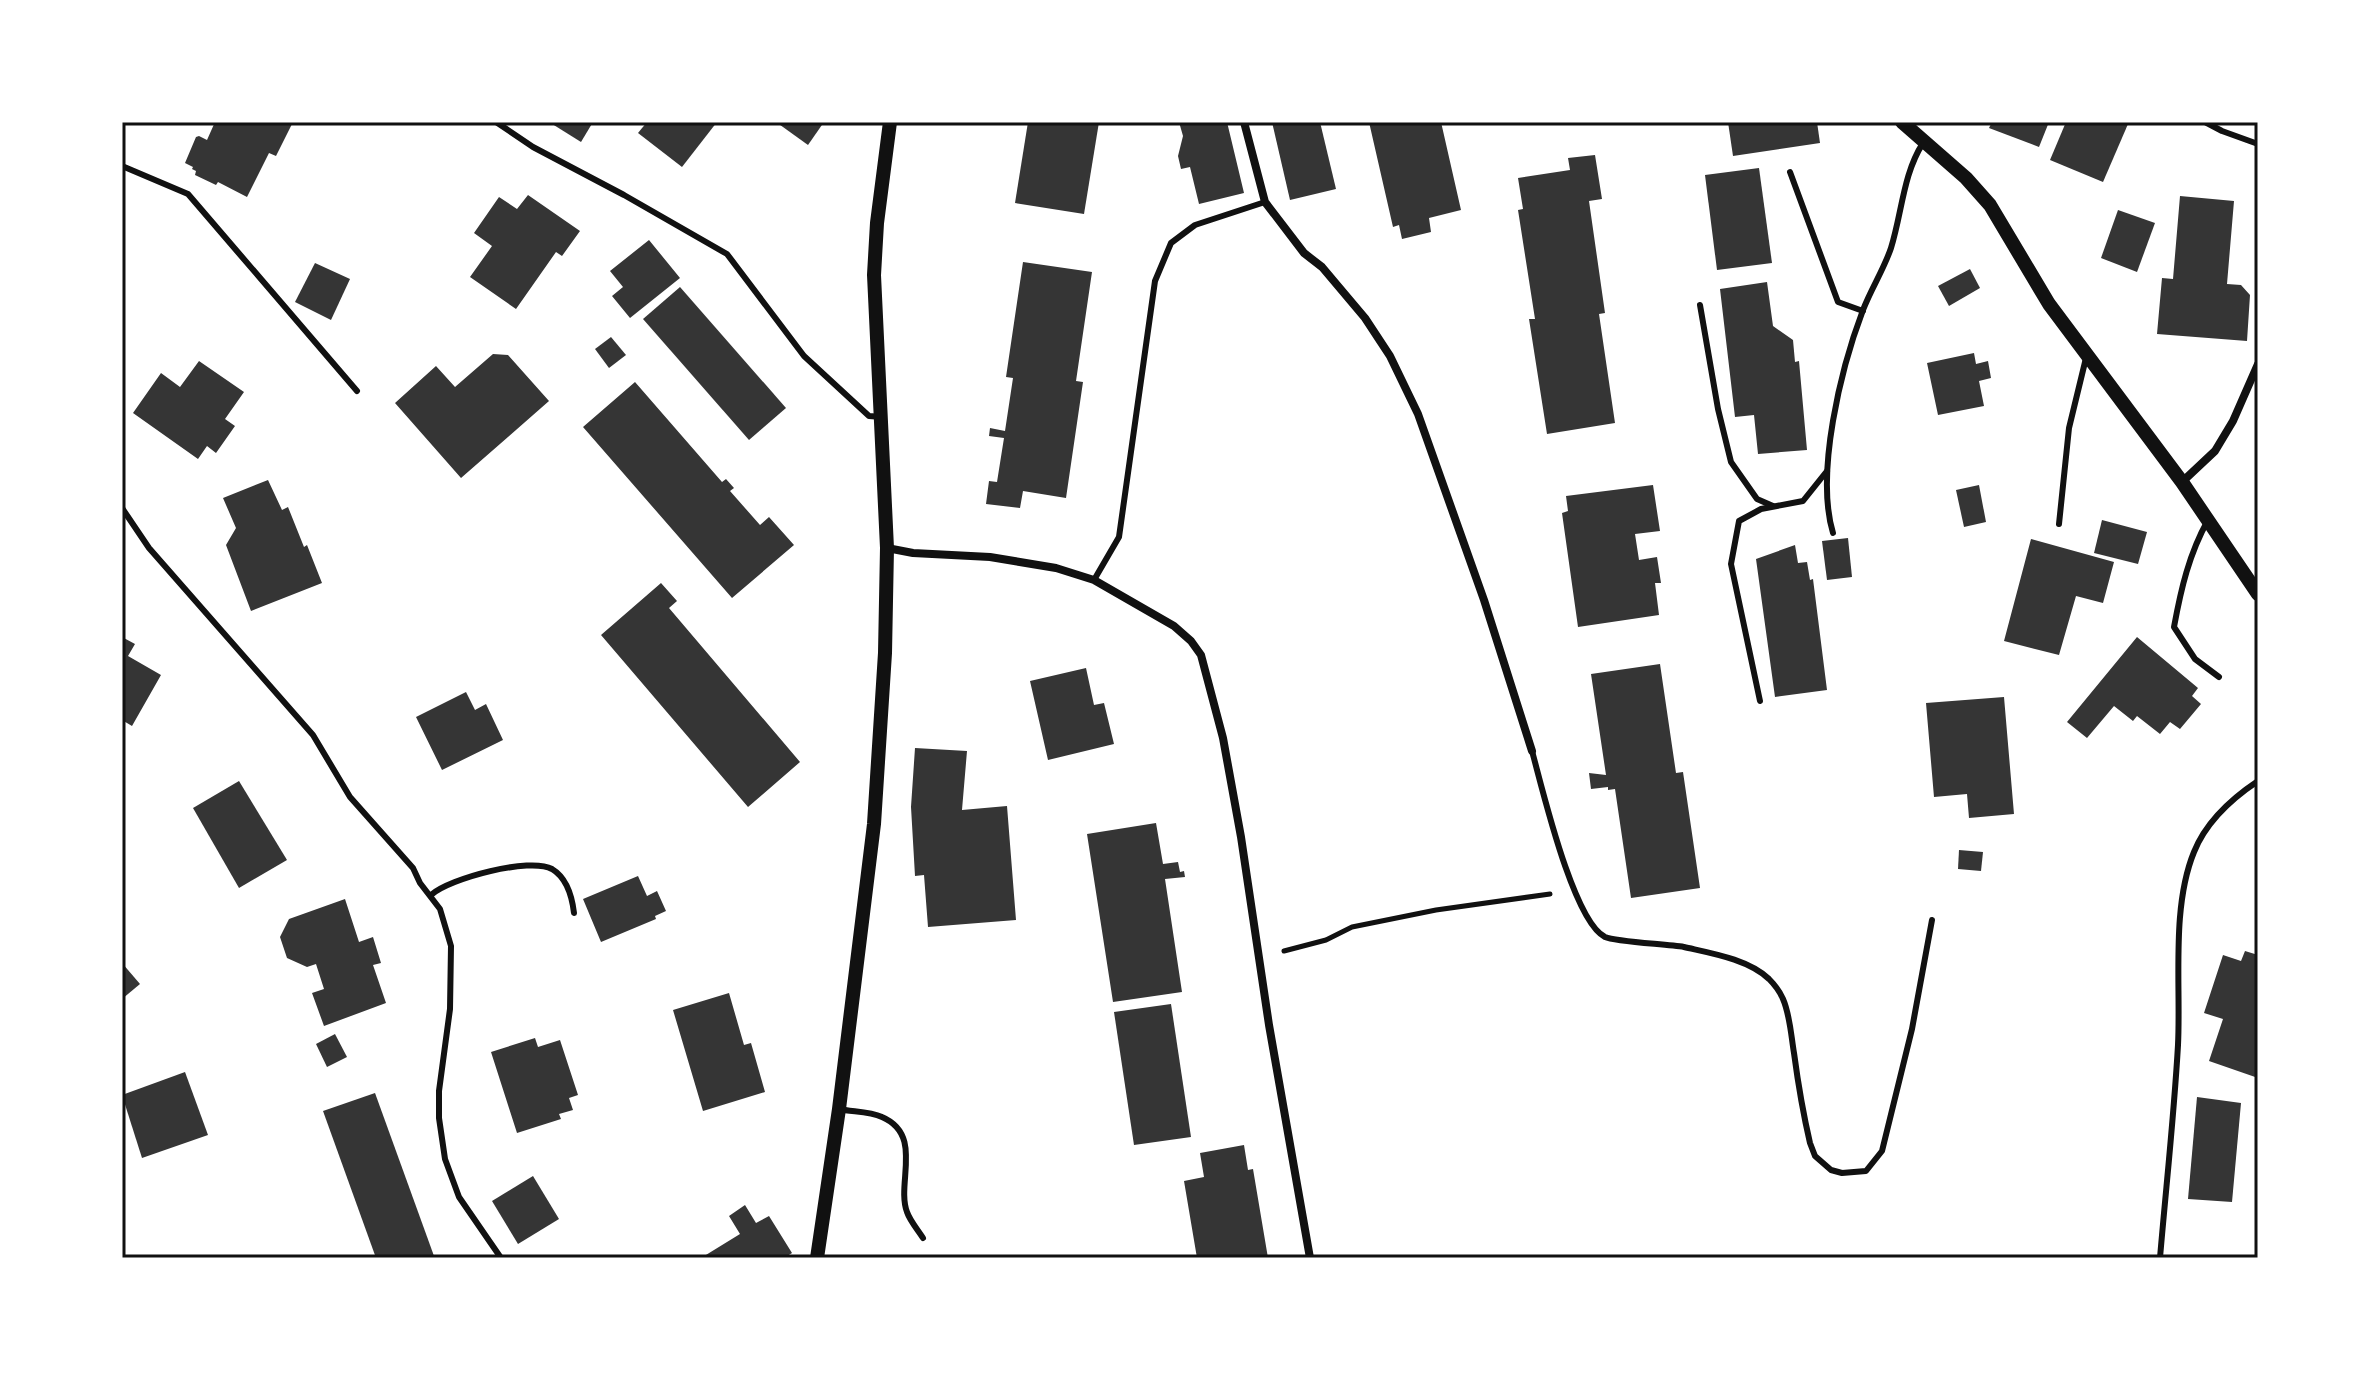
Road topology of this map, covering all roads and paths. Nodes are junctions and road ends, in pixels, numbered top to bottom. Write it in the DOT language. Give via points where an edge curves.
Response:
graph roads {
  1 [pos="496,122"];
  2 [pos="890,122"];
  3 [pos="1244,122"];
  4 [pos="1902,122"];
  5 [pos="2205,122"];
  6 [pos="1925,140"];
  7 [pos="2258,144"];
  8 [pos="122,166"];
  9 [pos="1790,172"];
  10 [pos="1265,202"];
  11 [pos="1700,305"];
  12 [pos="1863,311"];
  13 [pos="2087,354"];
  14 [pos="2258,364"];
  15 [pos="357,391"];
  16 [pos="882,417"];
  17 [pos="1827,471"];
  18 [pos="2182,482"];
  19 [pos="1773,506"];
  20 [pos="122,508"];
  21 [pos="2208,520"];
  22 [pos="2059,524"];
  23 [pos="1833,533"];
  24 [pos="887,548"];
  25 [pos="1094,580"];
  26 [pos="2258,594"];
  27 [pos="2219,677"];
  28 [pos="1760,701"];
  29 [pos="1532,751"];
  30 [pos="2258,781"];
  31 [pos="1575,891"];
  32 [pos="431,895"];
  33 [pos="574,913"];
  34 [pos="1932,920"];
  35 [pos="1259,955"];
  36 [pos="839,1109"];
  37 [pos="923,1238"];
  38 [pos="501,1258"];
  39 [pos="817,1258"];
  40 [pos="1310,1258"];
  41 [pos="2160,1258"];
  1 -- 16 [label="lane" via="727,254 804,356 869,416"];
  2 -- 16 [label="street" via="874,275"];
  3 -- 10 [label="street"];
  4 -- 6 [label="street"];
  5 -- 7 [label="lane"];
  6 -- 12 [label="lane" via="1912,160 1890,251"];
  6 -- 13 [label="street" via="1990,205 2049,304"];
  8 -- 15 [label="lane" via="188,194"];
  9 -- 12 [label="lane" via="1838,302"];
  10 -- 25 [label="lane" via="1195,225 1171,243 1155,281 1119,537"];
  10 -- 29 [label="street" via="1365,318 1390,356 1423,428"];
  11 -- 19 [label="lane" via="1731,462 1757,499"];
  12 -- 17 [label="lane" via="1836,406"];
  13 -- 18 [label="street"];
  13 -- 22 [label="lane" via="2069,428"];
  14 -- 18 [label="street" via="2215,451"];
  16 -- 24 [label="street"];
  17 -- 19 [label="lane" via="1803,501"];
  17 -- 23 [label="lane"];
  18 -- 21 [label="street"];
  19 -- 28 [label="lane" via="1739,521 1731,564"];
  20 -- 32 [label="lane" via="149,548 313,735 350,797"];
  21 -- 26 [label="street"];
  21 -- 27 [label="lane" via="2184,577 2174,627 2195,659"];
  24 -- 25 [label="street" via="990,557"];
  24 -- 36 [label="street" via="874,824"];
  25 -- 35 [label="street" via="1174,626 1201,655 1223,738"];
  29 -- 31 [label="lane"];
  30 -- 41 [label="lane" via="2208,824 2181,896 2178,1045"];
  31 -- 34 [label="lane" via="1593,926 1605,937 1714,954 1767,977 1783,998 1815,1156 1831,1170 1853,1173 1866,1171 1875,1162 1887,1137"];
  31 -- 35 [label="path" via="1352,927 1326,940"];
  32 -- 33 [label="lane" via="460,878 535,865 559,874 568,886"];
  32 -- 38 [label="lane" via="451,946 450,1009 439,1091 445,1159 459,1197"];
  35 -- 40 [label="street"];
  36 -- 37 [label="lane" via="880,1115 903,1135 906,1210"];
  36 -- 39 [label="street"];
}
